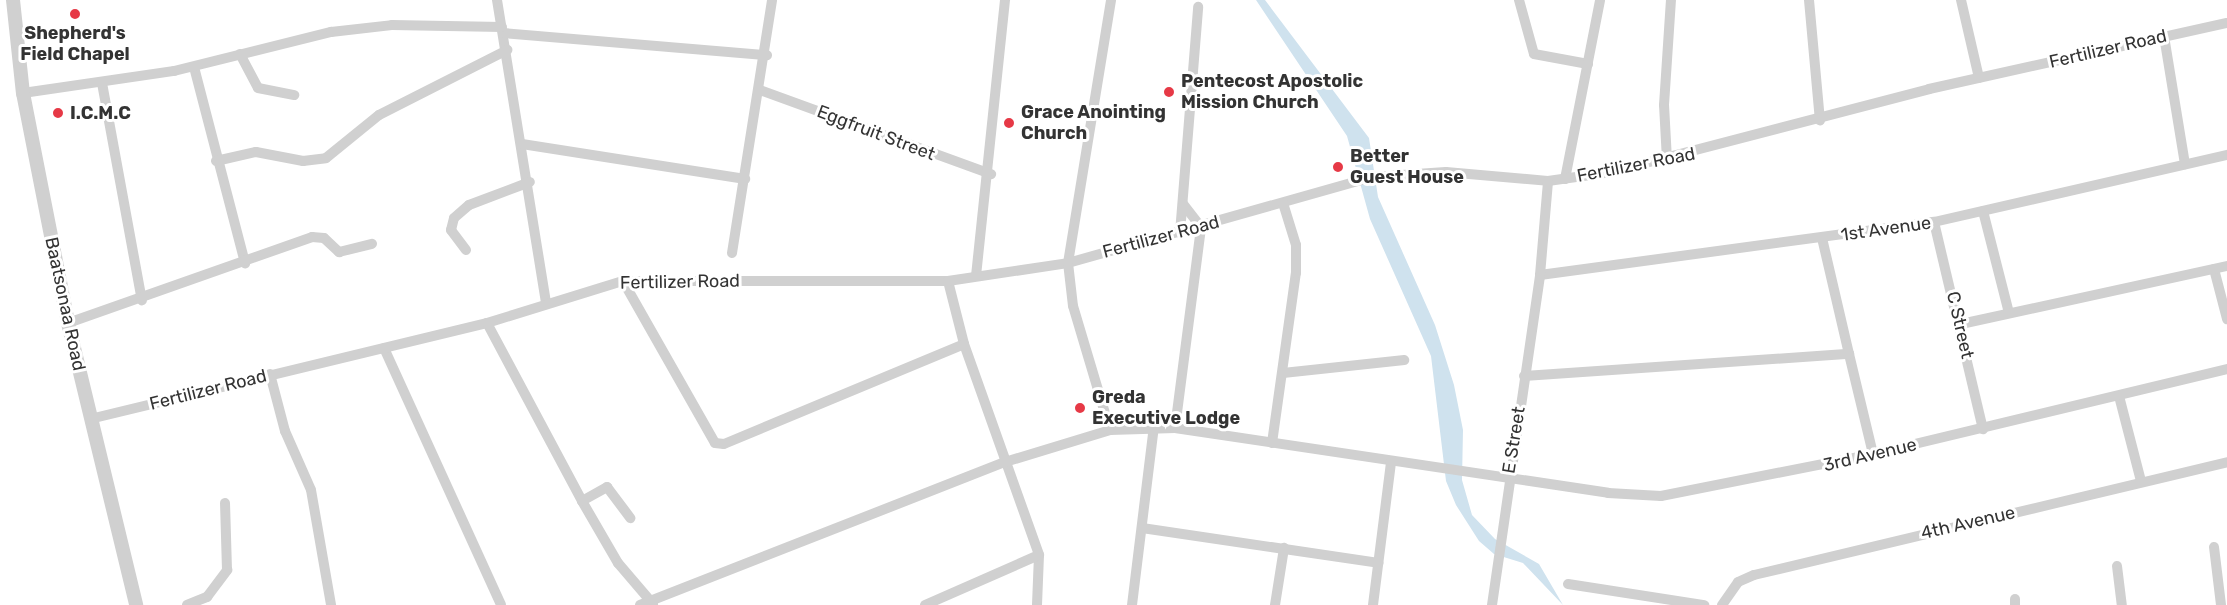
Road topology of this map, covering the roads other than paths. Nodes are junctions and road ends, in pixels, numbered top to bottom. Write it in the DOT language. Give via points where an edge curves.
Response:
graph roads {
  1 [pos="13,0"];
  2 [pos="497,0"];
  3 [pos="772,0"];
  4 [pos="1005,0"];
  5 [pos="1111,0"];
  6 [pos="1518,0"];
  7 [pos="1600,0"];
  8 [pos="1671,0"];
  9 [pos="1809,0"];
  10 [pos="1960,0"];
  11 [pos="1198,7"];
  12 [pos="2227,23"];
  13 [pos="502,30"];
  14 [pos="2164,36"];
  15 [pos="507,50"];
  16 [pos="240,54"];
  17 [pos="767,55"];
  18 [pos="1588,64"];
  19 [pos="194,67"];
  20 [pos="1979,78"];
  21 [pos="102,83"];
  22 [pos="760,90"];
  23 [pos="23,93"];
  24 [pos="294,95"];
  25 [pos="1820,121"];
  26 [pos="522,144"];
  27 [pos="2227,155"];
  28 [pos="1667,160"];
  29 [pos="216,161"];
  30 [pos="2185,164"];
  31 [pos="991,174"];
  32 [pos="745,179"];
  33 [pos="1565,179"];
  34 [pos="1548,181"];
  35 [pos="530,182"];
  36 [pos="1283,203"];
  37 [pos="1183,204"];
  38 [pos="1983,211"];
  39 [pos="1934,222"];
  40 [pos="1201,227"];
  41 [pos="1180,233"];
  42 [pos="1822,238"];
  43 [pos="372,244"];
  44 [pos="466,250"];
  45 [pos="732,254"];
  46 [pos="245,263"];
  47 [pos="1068,263"];
  48 [pos="2227,266"];
  49 [pos="2214,269"];
  50 [pos="1540,275"];
  51 [pos="976,276"];
  52 [pos="623,281"];
  53 [pos="948,281"];
  54 [pos="142,300"];
  55 [pos="546,302"];
  56 [pos="2009,313"];
  57 [pos="2227,319"];
  58 [pos="68,323"];
  59 [pos="487,323"];
  60 [pos="1961,324"];
  61 [pos="964,344"];
  62 [pos="384,348"];
  63 [pos="1848,354"];
  64 [pos="1404,360"];
  65 [pos="2227,369"];
  66 [pos="1282,373"];
  67 [pos="270,374"];
  68 [pos="1524,376"];
  69 [pos="2119,396"];
  70 [pos="90,419"];
  71 [pos="1154,426"];
  72 [pos="1174,428"];
  73 [pos="1983,429"];
  74 [pos="1110,430"];
  75 [pos="1272,443"];
  76 [pos="1873,454"];
  77 [pos="1005,462"];
  78 [pos="1391,462"];
  79 [pos="2227,462"];
  80 [pos="1508,478"];
  81 [pos="2141,481"];
  82 [pos="582,501"];
  83 [pos="225,503"];
  84 [pos="630,518"];
  85 [pos="1142,528"];
  86 [pos="2214,547"];
  87 [pos="1284,548"];
  88 [pos="1039,555"];
  89 [pos="1378,563"];
  90 [pos="2117,566"];
  91 [pos="1568,584"];
  92 [pos="648,603"];
  93 [pos="136,605"];
  94 [pos="187,605"];
  95 [pos="331,605"];
  96 [pos="501,605"];
  97 [pos="925,605"];
  98 [pos="1037,605"];
  99 [pos="1132,605"];
  100 [pos="1275,605"];
  101 [pos="1373,605"];
  102 [pos="1492,605"];
  103 [pos="1704,605"];
  104 [pos="1722,605"];
  105 [pos="2122,605"];
  106 [pos="2222,605"];
  1 -- 23 [label="street, Baatsonaa Road"];
  2 -- 13 [label="street"];
  3 -- 17 [label="street"];
  4 -- 31 [label="street"];
  5 -- 47 [label="street"];
  6 -- 18 [label="street" via="1534,54"];
  7 -- 18 [label="street"];
  8 -- 28 [label="street" via="1664,105"];
  9 -- 25 [label="street"];
  10 -- 20 [label="street"];
  11 -- 37 [label="street"];
  12 -- 14 [label="street, Fertilizer Road"];
  13 -- 15 [label="street"];
  13 -- 16 [label="street" via="392,25 331,32"];
  13 -- 17 [label="street"];
  14 -- 20 [label="street, Fertilizer Road"];
  14 -- 30 [label="street"];
  15 -- 26 [label="street"];
  15 -- 29 [label="street" via="379,115 326,158 303,161 256,152"];
  16 -- 19 [label="street"];
  16 -- 24 [label="street" via="258,88"];
  17 -- 22 [label="street"];
  18 -- 33 [label="street"];
  19 -- 21 [label="street"];
  19 -- 29 [label="street"];
  20 -- 25 [label="street, Fertilizer Road"];
  21 -- 23 [label="street"];
  21 -- 54 [label="street"];
  22 -- 31 [label="street, Eggfruit Street"];
  22 -- 32 [label="street"];
  23 -- 58 [label="street, Baatsonaa Road"];
  25 -- 28 [label="street, Fertilizer Road"];
  26 -- 32 [label="street"];
  26 -- 35 [label="street"];
  27 -- 30 [label="street, 1st Avenue"];
  28 -- 33 [label="street, Fertilizer Road"];
  29 -- 46 [label="street"];
  30 -- 38 [label="street, 1st Avenue"];
  31 -- 51 [label="street"];
  32 -- 45 [label="street"];
  33 -- 34 [label="street, Fertilizer Road"];
  34 -- 36 [label="street, Fertilizer Road" via="1446,172 1371,177"];
  34 -- 50 [label="street, E Street"];
  35 -- 44 [label="street" via="469,205 454,218 451,230"];
  35 -- 55 [label="street"];
  36 -- 40 [label="street, Fertilizer Road"];
  36 -- 66 [label="street" via="1296,245"];
  37 -- 40 [label="street"];
  37 -- 41 [label="street"];
  38 -- 39 [label="street, 1st Avenue"];
  38 -- 56 [label="street"];
  39 -- 42 [label="street, 1st Avenue"];
  39 -- 60 [label="street, C Street"];
  40 -- 41 [label="street, Fertilizer Road"];
  40 -- 72 [label="street"];
  41 -- 47 [label="street, Fertilizer Road"];
  42 -- 50 [label="street, 1st Avenue"];
  42 -- 63 [label="street"];
  43 -- 46 [label="street" via="339,252 319,236"];
  46 -- 54 [label="street"];
  47 -- 51 [label="street, Fertilizer Road"];
  47 -- 74 [label="street" via="1073,306"];
  48 -- 49 [label="street"];
  49 -- 56 [label="street"];
  49 -- 57 [label="street"];
  50 -- 68 [label="street, E Street"];
  51 -- 53 [label="street, Fertilizer Road"];
  52 -- 53 [label="street, Fertilizer Road"];
  52 -- 55 [label="street, Fertilizer Road"];
  52 -- 61 [label="street" via="715,443 724,444"];
  53 -- 61 [label="street"];
  54 -- 58 [label="street"];
  55 -- 59 [label="street, Fertilizer Road"];
  56 -- 60 [label="street"];
  58 -- 70 [label="street, Baatsonaa Road"];
  59 -- 62 [label="street, Fertilizer Road"];
  59 -- 82 [label="street"];
  60 -- 73 [label="street, C Street"];
  61 -- 77 [label="street"];
  62 -- 67 [label="street, Fertilizer Road"];
  62 -- 96 [label="street"];
  63 -- 68 [label="street"];
  63 -- 76 [label="street"];
  64 -- 66 [label="street"];
  65 -- 69 [label="street, 3rd Avenue"];
  66 -- 75 [label="street"];
  67 -- 70 [label="street, Fertilizer Road"];
  67 -- 95 [label="street" via="285,431 311,490"];
  68 -- 80 [label="street, E Street"];
  69 -- 73 [label="street, 3rd Avenue"];
  69 -- 81 [label="street"];
  70 -- 93 [label="street, Baatsonaa Road"];
  71 -- 72 [label="street, 3rd Avenue"];
  71 -- 74 [label="street, 3rd Avenue"];
  71 -- 85 [label="street"];
  72 -- 75 [label="street, 3rd Avenue"];
  73 -- 76 [label="street, 3rd Avenue"];
  74 -- 77 [label="street, 3rd Avenue"];
  75 -- 78 [label="street, 3rd Avenue"];
  76 -- 80 [label="street, 3rd Avenue" via="1661,496"];
  77 -- 88 [label="street"];
  77 -- 92 [label="street, 3rd Avenue"];
  78 -- 80 [label="street, 3rd Avenue"];
  78 -- 89 [label="street"];
  79 -- 81 [label="street, 4th Avenue"];
  80 -- 102 [label="street, E Street"];
  81 -- 104 [label="street, 4th Avenue" via="1754,575 1738,582"];
  82 -- 84 [label="street" via="607,487"];
  82 -- 92 [label="street" via="618,563"];
  83 -- 94 [label="street" via="227,570 207,597"];
  85 -- 87 [label="street"];
  85 -- 99 [label="street"];
  86 -- 106 [label="street"];
  87 -- 89 [label="street"];
  87 -- 100 [label="street"];
  88 -- 97 [label="street"];
  88 -- 98 [label="street"];
  89 -- 101 [label="street"];
  90 -- 105 [label="street"];
  91 -- 103 [label="street"];
}
